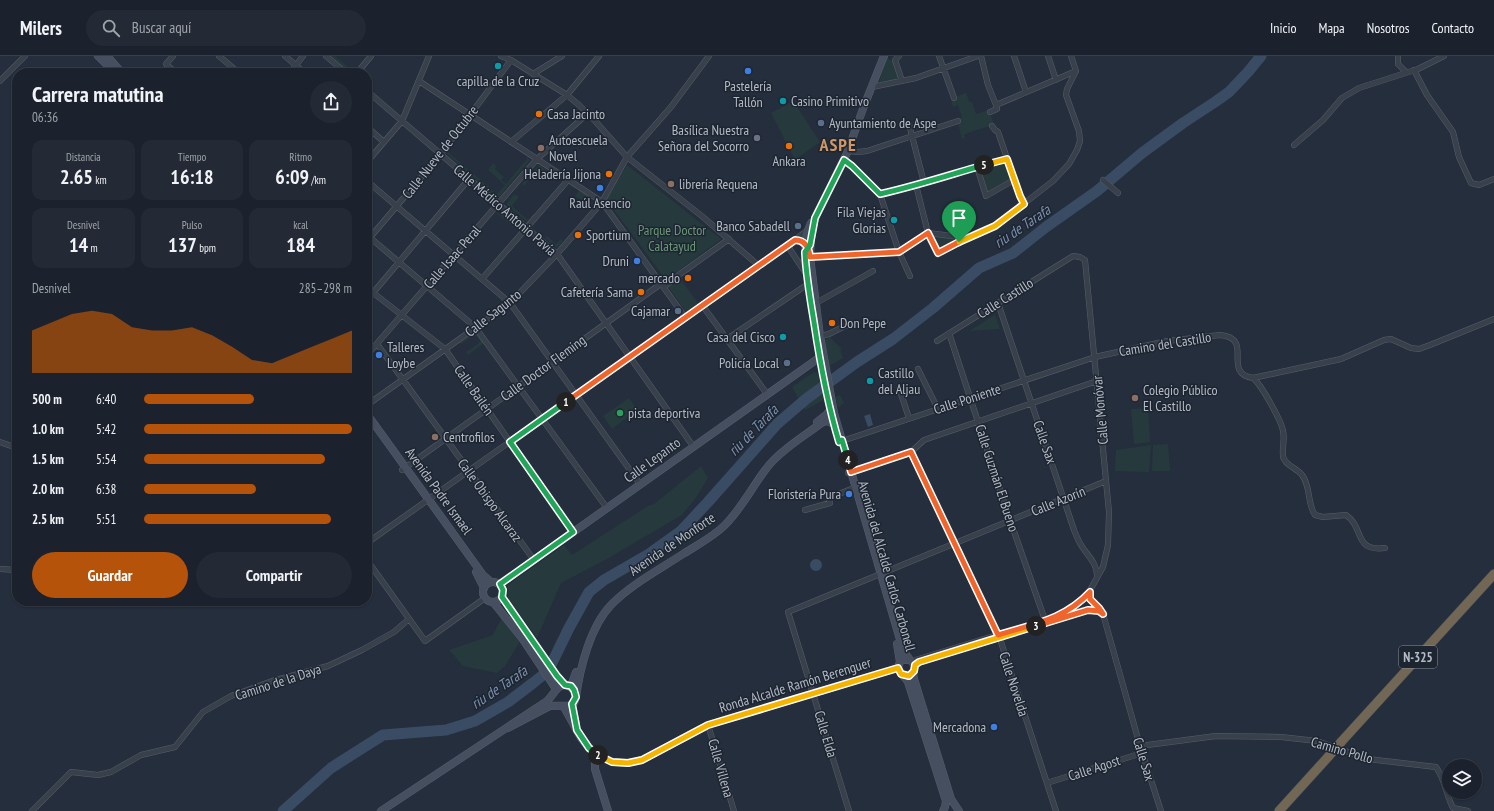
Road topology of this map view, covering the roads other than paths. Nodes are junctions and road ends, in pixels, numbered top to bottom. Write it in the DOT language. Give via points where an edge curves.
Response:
graph roads {
  1 [pos="25,56"];
  2 [pos="98,56"];
  3 [pos="107,56"];
  4 [pos="173,56"];
  5 [pos="219,56"];
  6 [pos="285,56"];
  7 [pos="303,56"];
  8 [pos="326,56"];
  9 [pos="371,56"];
  10 [pos="429,56"];
  11 [pos="501,56"];
  12 [pos="562,56"];
  13 [pos="599,56"];
  14 [pos="709,56"];
  15 [pos="884,56"];
  16 [pos="939,56"];
  17 [pos="978,56"];
  18 [pos="981,56"];
  19 [pos="1014,56"];
  20 [pos="1048,56"];
  21 [pos="1071,56"];
  22 [pos="1398,56"];
  23 [pos="1444,56"];
  24 [pos="510,58"];
  25 [pos="897,58"];
  26 [pos="296,66"];
  27 [pos="13,68"];
  28 [pos="110,68"];
  29 [pos="118,68"];
  30 [pos="170,68"];
  31 [pos="233,68"];
  32 [pos="298,68"];
  33 [pos="340,68"];
  34 [pos="361,68"];
  35 [pos="12,69"];
  36 [pos="943,69"];
  37 [pos="1414,70"];
  38 [pos="1076,71"];
  39 [pos="1406,72"];
  40 [pos="533,74"];
  41 [pos="1056,80"];
  42 [pos="0,81"];
  43 [pos="419,81"];
  44 [pos="902,81"];
  45 [pos="872,87"];
  46 [pos="1026,92"];
  47 [pos="372,95"];
  48 [pos="567,95"];
  49 [pos="954,98"];
  50 [pos="996,105"];
  51 [pos="990,112"];
  52 [pos="587,114"];
  53 [pos="470,115"];
  54 [pos="402,121"];
  55 [pos="958,121"];
  56 [pos="908,124"];
  57 [pos="992,126"];
  58 [pos="372,131"];
  59 [pos="912,136"];
  60 [pos="384,142"];
  61 [pos="511,142"];
  62 [pos="1294,145"];
  63 [pos="848,151"];
  64 [pos="441,154"];
  65 [pos="372,156"];
  66 [pos="627,157"];
  67 [pos="537,159"];
  68 [pos="1007,159"];
  69 [pos="844,160"];
  70 [pos="977,167"];
  71 [pos="469,179"];
  72 [pos="1494,179"];
  73 [pos="568,180"];
  74 [pos="1014,180"];
  75 [pos="1103,180"];
  76 [pos="924,184"];
  77 [pos="372,185"];
  78 [pos="916,185"];
  79 [pos="1118,193"];
  80 [pos="880,194"];
  81 [pos="602,202"];
  82 [pos="498,203"];
  83 [pos="1024,204"];
  84 [pos="396,206"];
  85 [pos="815,218"];
  86 [pos="527,228"];
  87 [pos="425,231"];
  88 [pos="807,231"];
  89 [pos="372,233"];
  90 [pos="928,233"];
  91 [pos="968,238"];
  92 [pos="729,240"];
  93 [pos="372,241"];
  94 [pos="792,241"];
  95 [pos="808,250"];
  96 [pos="791,252"];
  97 [pos="899,252"];
  98 [pos="557,254"];
  99 [pos="454,255"];
  100 [pos="1073,256"];
  101 [pos="399,262"];
  102 [pos="758,265"];
  103 [pos="874,271"];
  104 [pos="807,275"];
  105 [pos="910,276"];
  106 [pos="482,279"];
  107 [pos="808,284"];
  108 [pos="663,285"];
  109 [pos="427,286"];
  110 [pos="373,292"];
  111 [pos="510,303"];
  112 [pos="998,303"];
  113 [pos="816,304"];
  114 [pos="702,305"];
  115 [pos="402,315"];
  116 [pos="685,317"];
  117 [pos="1494,319"];
  118 [pos="606,323"];
  119 [pos="851,323"];
  120 [pos="475,327"];
  121 [pos="950,333"];
  122 [pos="820,336"];
  123 [pos="727,339"];
  124 [pos="938,341"];
  125 [pos="377,344"];
  126 [pos="445,349"];
  127 [pos="372,350"];
  128 [pos="821,356"];
  129 [pos="630,357"];
  130 [pos="1095,357"];
  131 [pos="552,361"];
  132 [pos="918,369"];
  133 [pos="1253,378"];
  134 [pos="403,379"];
  135 [pos="1024,380"];
  136 [pos="1097,381"];
  137 [pos="518,386"];
  138 [pos="899,388"];
  139 [pos="767,394"];
  140 [pos="576,395"];
  141 [pos="971,398"];
  142 [pos="372,401"];
  143 [pos="1032,403"];
  144 [pos="488,409"];
  145 [pos="938,409"];
  146 [pos="831,410"];
  147 [pos="909,418"];
  148 [pos="542,419"];
  149 [pos="372,421"];
  150 [pos="978,421"];
  151 [pos="833,424"];
  152 [pos="372,427"];
  153 [pos="446,439"];
  154 [pos="840,441"];
  155 [pos="0,442"];
  156 [pos="510,442"];
  157 [pos="12,446"];
  158 [pos="693,446"];
  159 [pos="911,452"];
  160 [pos="404,469"];
  161 [pos="469,471"];
  162 [pos="850,472"];
  163 [pos="1106,481"];
  164 [pos="640,484"];
  165 [pos="854,487"];
  166 [pos="1064,498"];
  167 [pos="427,501"];
  168 [pos="607,508"];
  169 [pos="804,510"];
  170 [pos="1010,520"];
  171 [pos="573,532"];
  172 [pos="372,540"];
  173 [pos="955,543"];
  174 [pos="1385,548"];
  175 [pos="534,560"];
  176 [pos="372,567"];
  177 [pos="0,569"];
  178 [pos="12,570"];
  179 [pos="879,574"];
  180 [pos="1494,574"];
  181 [pos="1097,578"];
  182 [pos="491,582"];
  183 [pos="500,584"];
  184 [pos="484,588"];
  185 [pos="1090,592"];
  186 [pos="502,597"];
  187 [pos="485,598"];
  188 [pos="493,602"];
  189 [pos="788,612"];
  190 [pos="1103,614"];
  191 [pos="409,618"];
  192 [pos="1046,622"];
  193 [pos="999,636"];
  194 [pos="912,662"];
  195 [pos="899,665"];
  196 [pos="914,673"];
  197 [pos="903,675"];
  198 [pos="567,685"];
  199 [pos="555,692"];
  200 [pos="814,693"];
  201 [pos="574,700"];
  202 [pos="561,706"];
  203 [pos="708,725"];
  204 [pos="508,728"];
  205 [pos="577,730"];
  206 [pos="1140,746"];
  207 [pos="1142,753"];
  208 [pos="598,755"];
  209 [pos="1046,783"];
  210 [pos="957,808"];
  211 [pos="944,809"];
  212 [pos="32,811"];
  213 [pos="381,811"];
  214 [pos="608,811"];
  215 [pos="734,811"];
  216 [pos="849,811"];
  217 [pos="1056,811"];
  218 [pos="1161,811"];
  219 [pos="1279,811"];
  220 [pos="1468,811"];
  1 -- 27 [label="street"];
  2 -- 28 [label="street"];
  3 -- 29 [label="street"];
  4 -- 30 [label="street" via="166,64"];
  5 -- 31 [label="street"];
  6 -- 26 [label="street"];
  7 -- 26 [label="street"];
  8 -- 33 [label="street"];
  9 -- 34 [label="street"];
  10 -- 43 [label="street"];
  11 -- 24 [label="street"];
  12 -- 40 [label="street"];
  13 -- 48 [label="street"];
  14 -- 66 [label="street, Calle Sagunto" via="671,107"];
  15 -- 45 [label="street"];
  16 -- 36 [label="street"];
  17 -- 36 [label="street"];
  18 -- 50 [label="street"];
  19 -- 46 [label="street"];
  20 -- 41 [label="street"];
  21 -- 38 [label="street"];
  22 -- 39 [label="street" via="1398,64"];
  23 -- 37 [label="street"];
  24 -- 40 [label="street"];
  24 -- 53 [label="street, Calle Nueve de Octubre"];
  25 -- 44 [label="street"];
  26 -- 32 [label="street"];
  35 -- 42 [label="street"];
  36 -- 44 [label="street"];
  36 -- 49 [label="street"];
  37 -- 39 [label="street"];
  37 -- 72 [label="street" via="1427,95 1453,132 1458,157 1471,182 1479,185"];
  38 -- 41 [label="street"];
  38 -- 83 [label="street" via="1066,95 1079,131 1078,150 1069,164"];
  39 -- 62 [label="street" via="1359,88 1342,98 1323,120"];
  40 -- 48 [label="street"];
  41 -- 46 [label="street"];
  43 -- 53 [label="street"];
  43 -- 54 [label="street"];
  44 -- 45 [label="street"];
  45 -- 63 [label="street"];
  46 -- 50 [label="street"];
  47 -- 54 [label="street, Calle Médico Antonio Pavía"];
  48 -- 52 [label="street"];
  48 -- 61 [label="street"];
  50 -- 51 [label="street" via="997,109"];
  52 -- 66 [label="street"];
  52 -- 67 [label="street, Calle Isaac Peral"];
  53 -- 61 [label="street"];
  53 -- 64 [label="street, Calle Nueve de Octubre"];
  54 -- 60 [label="street"];
  54 -- 64 [label="street, Calle Médico Antonio Pavía"];
  55 -- 59 [label="street"];
  56 -- 59 [label="street"];
  57 -- 68 [label="street" via="998,132"];
  58 -- 60 [label="street"];
  59 -- 63 [label="street" via="867,151"];
  59 -- 76 [label="street"];
  60 -- 65 [label="street"];
  61 -- 67 [label="street"];
  63 -- 69 [label="street"];
  64 -- 71 [label="street, Calle Médico Antonio Pavía"];
  64 -- 84 [label="street, Calle Nueve de Octubre"];
  66 -- 81 [label="street, Calle Sagunto"];
  66 -- 92 [label="street"];
  67 -- 73 [label="street"];
  67 -- 82 [label="street, Calle Isaac Peral"];
  68 -- 70 [label="street"];
  68 -- 74 [label="street"];
  69 -- 80 [label="street"];
  69 -- 85 [label="street"];
  70 -- 74 [label="street" via="986,196"];
  70 -- 76 [label="street"];
  71 -- 82 [label="street, Calle Médico Antonio Pavía"];
  71 -- 87 [label="street"];
  73 -- 81 [label="street"];
  73 -- 86 [label="street"];
  74 -- 83 [label="street"];
  75 -- 79 [label="street"];
  76 -- 78 [label="street"];
  77 -- 84 [label="street"];
  78 -- 80 [label="street"];
  78 -- 90 [label="street"];
  80 -- 97 [label="street"];
  81 -- 98 [label="street, Calle Sagunto"];
  81 -- 108 [label="street"];
  82 -- 86 [label="street, Calle Médico Antonio Pavía"];
  82 -- 99 [label="street, Calle Isaac Peral"];
  83 -- 91 [label="street" via="995,226"];
  84 -- 87 [label="street"];
  84 -- 89 [label="street, Calle Nueve de Octubre"];
  85 -- 88 [label="street"];
  85 -- 95 [label="street"];
  86 -- 98 [label="street, Calle Médico Antonio Pavía"];
  86 -- 106 [label="street"];
  87 -- 99 [label="street"];
  87 -- 101 [label="street"];
  88 -- 94 [label="street"];
  88 -- 95 [label="street"];
  90 -- 91 [label="street"];
  90 -- 91 [label="street" via="938,253"];
  90 -- 97 [label="street"];
  92 -- 102 [label="street"];
  92 -- 108 [label="street, Calle Doctor Fleming"];
  93 -- 101 [label="street"];
  94 -- 95 [label="street" via="800,240"];
  94 -- 96 [label="street" via="789,246"];
  94 -- 102 [label="street"];
  95 -- 96 [label="street" via="797,255"];
  95 -- 97 [label="street"];
  95 -- 104 [label="street"];
  95 -- 113 [label="street"];
  96 -- 104 [label="street"];
  97 -- 105 [label="street"];
  98 -- 111 [label="street, Calle Sagunto"];
  98 -- 118 [label="street, Calle Médico Antonio Pavía"];
  99 -- 106 [label="street"];
  99 -- 109 [label="street, Calle Isaac Peral"];
  100 -- 112 [label="street, Calle Castillo"];
  100 -- 130 [label="street, Calle Monóvar" via="1082,258 1087,263"];
  101 -- 109 [label="street"];
  101 -- 110 [label="street"];
  102 -- 114 [label="street"];
  103 -- 113 [label="street"];
  104 -- 107 [label="street"];
  106 -- 111 [label="street"];
  107 -- 123 [label="street"];
  107 -- 128 [label="street"];
  108 -- 116 [label="street"];
  108 -- 118 [label="street, Calle Doctor Fleming"];
  109 -- 115 [label="street, Calle Isaac Peral"];
  109 -- 120 [label="street"];
  110 -- 115 [label="street, Calle Bailén"];
  111 -- 120 [label="street, Calle Sagunto"];
  111 -- 131 [label="street"];
  112 -- 121 [label="street, Calle Castillo"];
  112 -- 135 [label="street, Calle Sax"];
  113 -- 122 [label="street"];
  114 -- 116 [label="street"];
  114 -- 123 [label="street"];
  115 -- 125 [label="street, Calle Isaac Peral"];
  115 -- 126 [label="street, Calle Bailén"];
  116 -- 129 [label="street"];
  117 -- 133 [label="street" via="1419,349 1391,339 1384,340 1341,359"];
  118 -- 129 [label="street, Calle Médico Antonio Pavía"];
  118 -- 131 [label="street, Calle Doctor Fleming"];
  119 -- 122 [label="street"];
  120 -- 126 [label="street, Calle Sagunto"];
  120 -- 137 [label="street"];
  121 -- 124 [label="street, Calle Castillo"];
  121 -- 141 [label="street, Calle Guzmán El Bueno"];
  122 -- 128 [label="street"];
  123 -- 139 [label="street"];
  125 -- 127 [label="street, Calle Isaac Peral"];
  125 -- 134 [label="street, Calle Obispo Alcaraz"];
  126 -- 134 [label="street, Calle Sagunto"];
  126 -- 144 [label="street, Calle Bailén"];
  128 -- 139 [label="street, Calle Lepanto"];
  128 -- 146 [label="street"];
  129 -- 140 [label="street"];
  129 -- 158 [label="street, Calle Médico Antonio Pavía"];
  130 -- 133 [label="street, Camino del Castillo" via="1167,341 1229,336 1235,340 1238,367 1246,376"];
  130 -- 135 [label="street, Calle Poniente"];
  130 -- 136 [label="street, Calle Monóvar"];
  131 -- 137 [label="street, Calle Doctor Fleming"];
  131 -- 140 [label="street"];
  132 -- 145 [label="street"];
  133 -- 174 [label="street, Camino del Castillo" via="1280,422 1284,436 1283,457 1302,475 1313,512 1319,516 1346,515 1354,522 1361,541 1366,546"];
  134 -- 142 [label="street, Calle Sagunto"];
  134 -- 153 [label="street, Calle Obispo Alcaraz"];
  135 -- 141 [label="street, Calle Poniente"];
  135 -- 143 [label="street, Calle Sax"];
  136 -- 143 [label="street"];
  136 -- 163 [label="street, Calle Monóvar"];
  137 -- 144 [label="street, Calle Doctor Fleming"];
  137 -- 148 [label="street"];
  138 -- 147 [label="street"];
  139 -- 158 [label="street, Calle Lepanto"];
  140 -- 148 [label="street"];
  140 -- 164 [label="street"];
  141 -- 145 [label="street, Calle Poniente"];
  141 -- 150 [label="street, Calle Guzmán El Bueno"];
  143 -- 150 [label="street"];
  143 -- 166 [label="street, Calle Sax"];
  144 -- 153 [label="street, Calle Doctor Fleming"];
  144 -- 156 [label="street, Calle Bailén"];
  145 -- 147 [label="street, Calle Poniente"];
  146 -- 151 [label="street, Avenida del Alcalde Carlos Carbonell"];
  146 -- 154 [label="street, Avenida del Alcalde Carlos Carbonell"];
  146 -- 198 [label="street, Avenida de Monforte" via="769,461 722,523 608,602 593,626 575,677"];
  147 -- 154 [label="street, Calle Poniente"];
  148 -- 156 [label="street"];
  148 -- 168 [label="street"];
  149 -- 160 [label="street, Avenida Padre Ismael"];
  150 -- 159 [label="street" via="924,440"];
  150 -- 170 [label="street, Calle Guzmán El Bueno"];
  151 -- 154 [label="street, Avenida del Alcalde Carlos Carbonell"];
  151 -- 201 [label="street, Avenida de Monforte" via="825,421 778,456 733,516 712,535 610,605 588,646"];
  152 -- 160 [label="street, Avenida Padre Ismael"];
  153 -- 160 [label="street, Calle Doctor Fleming"];
  153 -- 161 [label="street, Calle Obispo Alcaraz"];
  154 -- 162 [label="street, Avenida del Alcalde Carlos Carbonell"];
  155 -- 157 [label="street"];
  156 -- 161 [label="street"];
  156 -- 171 [label="street, Calle Bailén"];
  158 -- 164 [label="street, Calle Lepanto"];
  159 -- 162 [label="street"];
  159 -- 173 [label="street, Calle Novelda"];
  160 -- 167 [label="street, Avenida Padre Ismael"];
  161 -- 167 [label="street"];
  161 -- 175 [label="street, Calle Obispo Alcaraz"];
  162 -- 165 [label="street, Avenida del Alcalde Carlos Carbonell"];
  163 -- 166 [label="street, Calle Azorín"];
  163 -- 181 [label="street, Calle Monóvar" via="1109,512 1108,545"];
  164 -- 168 [label="street, Calle Lepanto"];
  165 -- 169 [label="street" via="828,498 830,503"];
  165 -- 179 [label="street, Avenida del Alcalde Carlos Carbonell"];
  166 -- 170 [label="street, Calle Azorín"];
  166 -- 181 [label="street, Calle Sax" via="1074,530 1095,565"];
  167 -- 172 [label="street"];
  167 -- 182 [label="street, Avenida Padre Ismael"];
  167 -- 184 [label="street, Avenida Padre Ismael" via="480,578"];
  168 -- 171 [label="street, Calle Lepanto"];
  170 -- 173 [label="street, Calle Azorín"];
  170 -- 192 [label="street, Calle Guzmán El Bueno"];
  171 -- 175 [label="street, Calle Lepanto"];
  173 -- 179 [label="street, Calle Azorín"];
  173 -- 193 [label="street, Calle Novelda"];
  175 -- 183 [label="street, Calle Lepanto"];
  176 -- 191 [label="street"];
  177 -- 178 [label="street"];
  179 -- 189 [label="street, Calle Azorín"];
  179 -- 194 [label="street, Avenida del Alcalde Carlos Carbonell" via="903,650"];
  179 -- 195 [label="street, Avenida del Alcalde Carlos Carbonell" via="900,651"];
  180 -- 219 [label="highway, N-325, bridge"];
  181 -- 185 [label="street, Calle Monóvar"];
  182 -- 183 [label="street"];
  182 -- 184 [label="street"];
  183 -- 186 [label="street" via="503,590"];
  184 -- 187 [label="street"];
  185 -- 190 [label="street" via="1090,599"];
  185 -- 192 [label="street" via="1068,611"];
  186 -- 188 [label="street"];
  186 -- 198 [label="street" via="557,676"];
  187 -- 188 [label="street"];
  187 -- 191 [label="street" via="425,641"];
  188 -- 199 [label="street" via="522,638"];
  189 -- 200 [label="street, Calle Elda"];
  190 -- 192 [label="street" via="1088,610"];
  190 -- 206 [label="street, Calle Sax"];
  191 -- 212 [label="street, Camino de la Daya" via="394,632 328,666 272,681 231,696 203,712 176,747 142,755 111,772 98,775 71,772"];
  192 -- 193 [label="street"];
  193 -- 194 [label="street"];
  193 -- 209 [label="street, Calle Novelda"];
  194 -- 195 [label="street" via="905,659"];
  194 -- 196 [label="street"];
  195 -- 197 [label="street" via="900,673"];
  195 -- 200 [label="street, Ronda Alcalde Ramón Berenguer"];
  196 -- 197 [label="street" via="909,676"];
  196 -- 210 [label="street" via="951,799"];
  197 -- 211 [label="street" via="908,682 946,801"];
  198 -- 199 [label="street"];
  198 -- 201 [label="street" via="574,690"];
  199 -- 202 [label="street" via="555,701"];
  199 -- 204 [label="street"];
  200 -- 203 [label="street, Ronda Alcalde Ramón Berenguer"];
  200 -- 216 [label="street, Calle Elda"];
  201 -- 202 [label="street"];
  201 -- 205 [label="street"];
  202 -- 204 [label="street" via="550,706"];
  202 -- 205 [label="street, Ronda Alcalde Ramón Berenguer"];
  203 -- 208 [label="street, Ronda Alcalde Ramón Berenguer" via="642,760 628,763 612,762"];
  203 -- 215 [label="street, Calle Villena"];
  204 -- 213 [label="street"];
  205 -- 208 [label="street, Ronda Alcalde Ramón Berenguer" via="589,748"];
  206 -- 207 [label="street, Calle Sax"];
  206 -- 220 [label="street, Camino Pollo" via="1216,736 1281,737 1316,741 1368,759 1436,767 1453,808"];
  207 -- 209 [label="street, Calle Agost"];
  207 -- 218 [label="street, Calle Sax"];
  208 -- 214 [label="street" via="595,769"];
  209 -- 217 [label="street, Calle Novelda"];
  210 -- 211 [label="street" via="950,805"];
}
